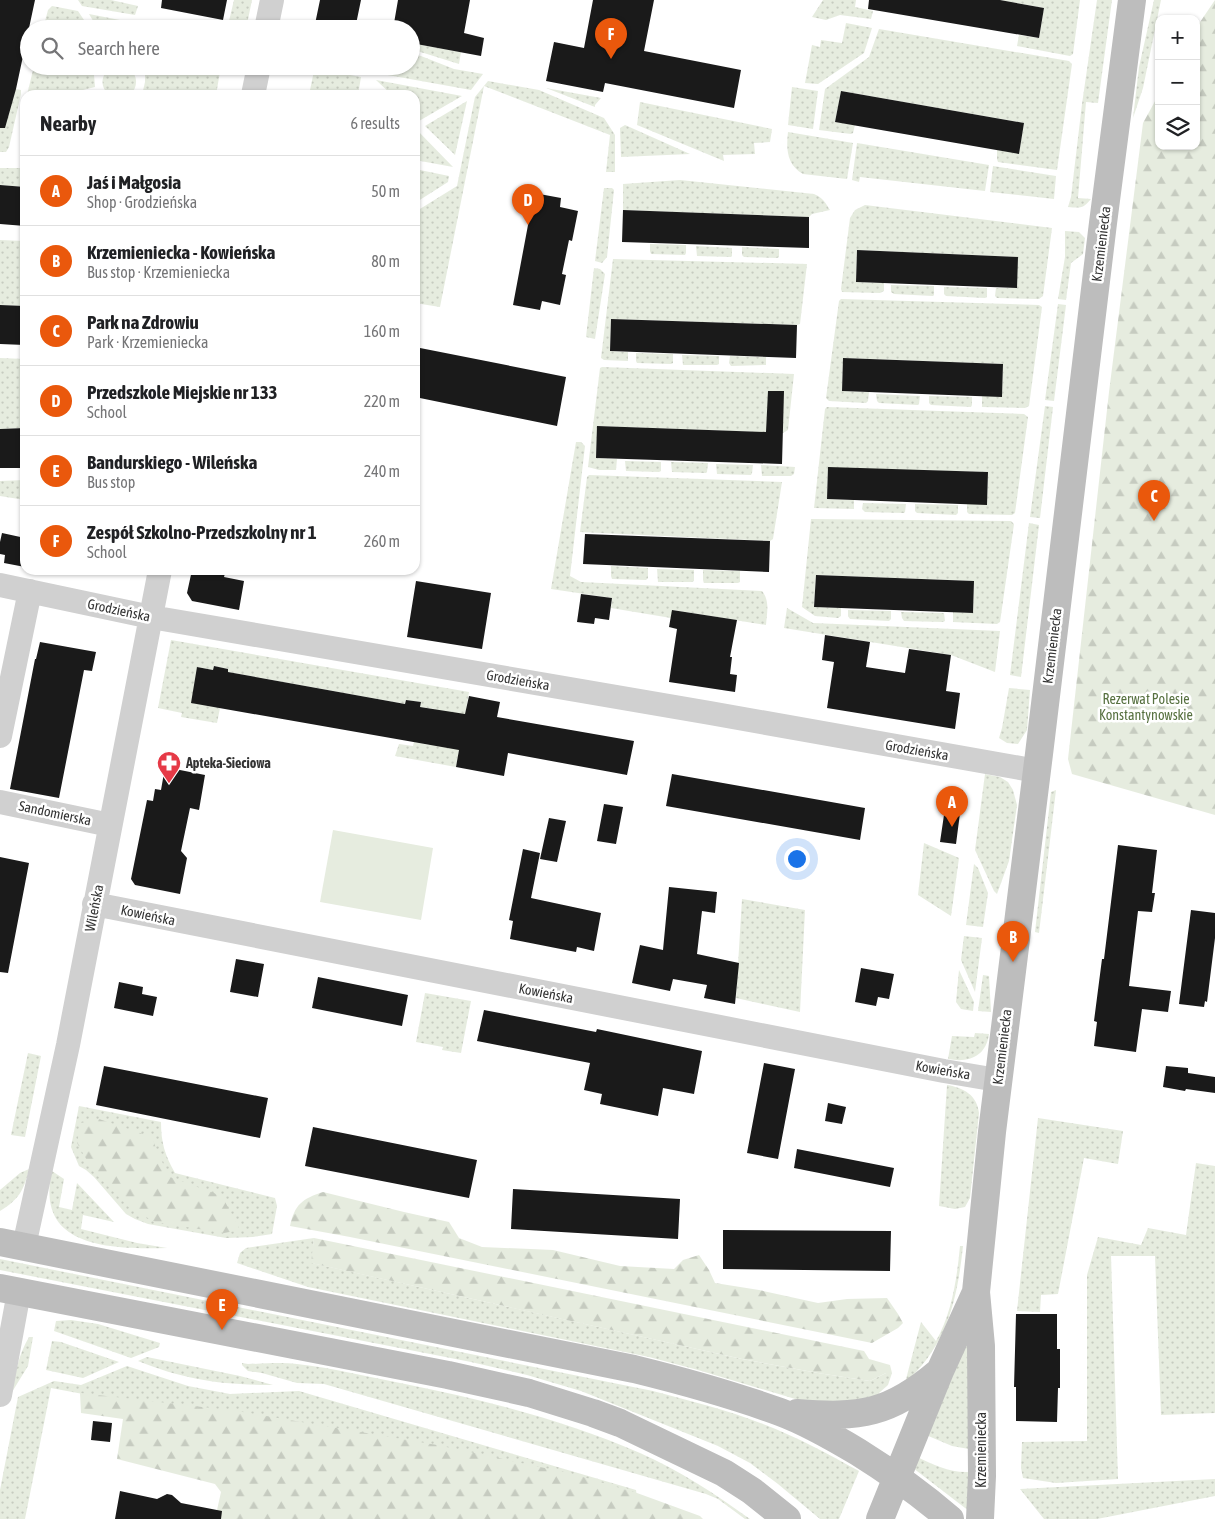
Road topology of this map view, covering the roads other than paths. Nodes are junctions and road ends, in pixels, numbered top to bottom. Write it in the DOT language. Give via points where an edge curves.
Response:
graph roads {
  1 [pos="272,0"];
  2 [pos="1132,0"];
  3 [pos="268,20"];
  4 [pos="257,75"];
  5 [pos="254,90"];
  6 [pos="159,575"];
  7 [pos="0,585"];
  8 [pos="30,591"];
  9 [pos="151,617"];
  10 [pos="0,736"];
  11 [pos="1037,771"];
  12 [pos="0,802"];
  13 [pos="110,824"];
  14 [pos="94,904"];
  15 [pos="997,1080"];
  16 [pos="12,1244"];
  17 [pos="10,1290"];
  18 [pos="976,1292"];
  19 [pos="940,1371"];
  20 [pos="0,1395"];
  21 [pos="780,1412"];
  22 [pos="982,1476"];
  23 [pos="897,1478"];
  24 [pos="787,1519"];
  25 [pos="880,1519"];
  26 [pos="950,1519"];
  27 [pos="980,1519"];
  28 [pos="998,1519"];
  1 -- 3 [label="street"];
  2 -- 11 [label="main road, Krzemieniecka"];
  4 -- 5 [label="street"];
  6 -- 9 [label="street, Wileńska"];
  7 -- 8 [label="street, Grodzieńska"];
  8 -- 9 [label="street, Grodzieńska"];
  8 -- 10 [label="street"];
  9 -- 11 [label="street, Grodzieńska"];
  9 -- 13 [label="street, Wileńska"];
  11 -- 15 [label="main road, Krzemieniecka"];
  12 -- 13 [label="street, Sandomierska"];
  13 -- 14 [label="street, Wileńska"];
  14 -- 15 [label="street, Kowieńska"];
  14 -- 16 [label="street, Wileńska" via="68,1045"];
  15 -- 18 [label="main road, Krzemieniecka"];
  16 -- 21 [label="main road" via="634,1369"];
  17 -- 20 [label="street"];
  17 -- 24 [label="main road" via="448,1374 529,1393 620,1423 707,1464 752,1491"];
  18 -- 19 [label="main road, Krzemieniecka"];
  18 -- 22 [label="main road, Krzemieniecka" via="981,1346"];
  19 -- 21 [label="main road" via="920,1389 880,1409 828,1416"];
  19 -- 23 [label="main road, Krzemieniecka"];
  21 -- 23 [label="main road" via="823,1432"];
  22 -- 27 [label="main road, Krzemieniecka"];
  22 -- 28 [label="main road"];
  23 -- 25 [label="main road, Krzemieniecka"];
  23 -- 26 [label="main road"];
}
